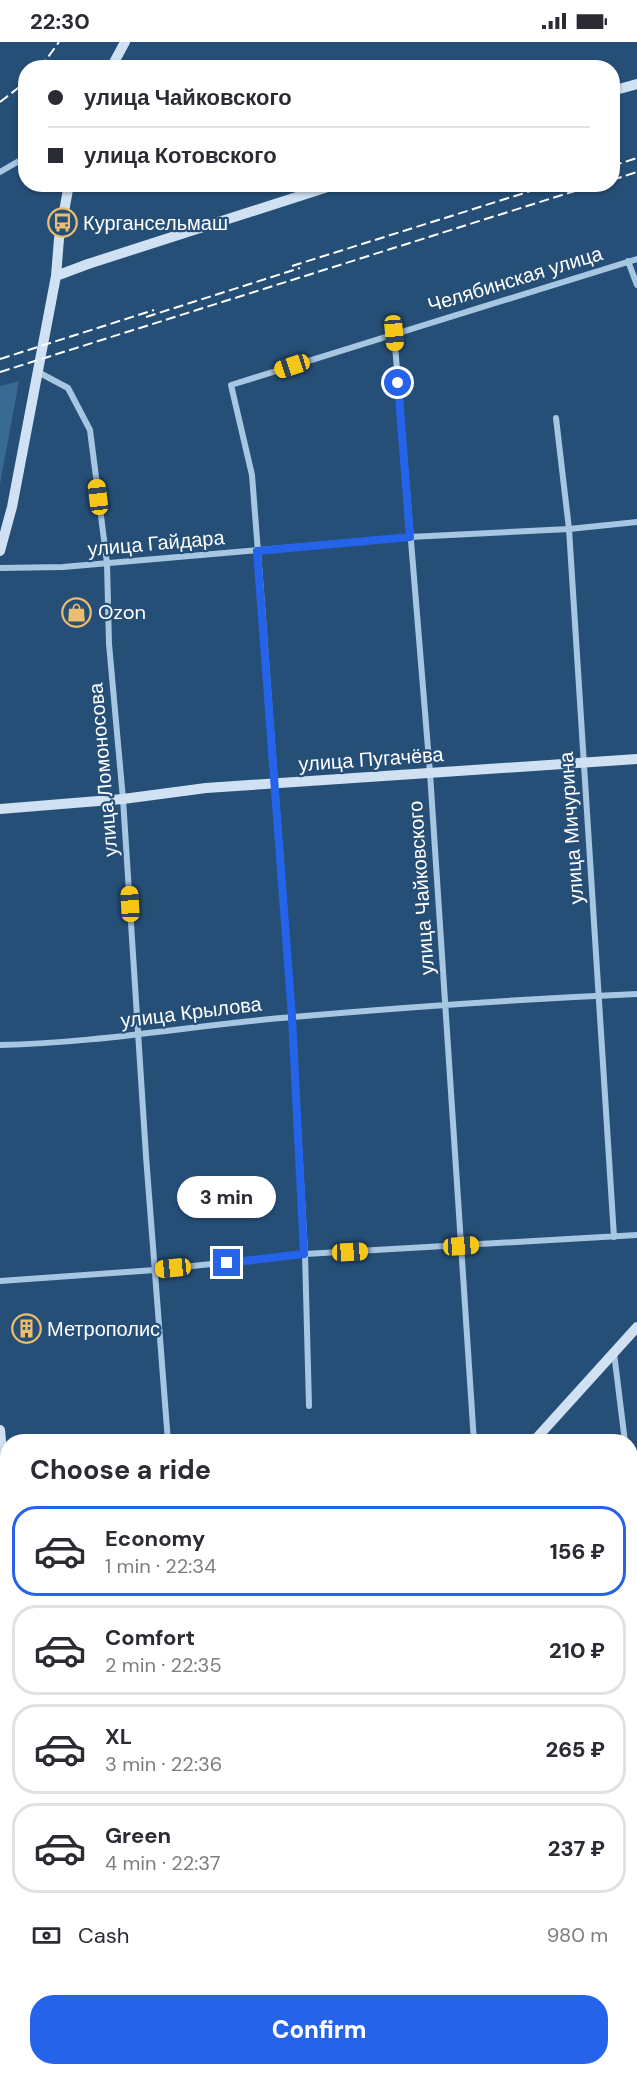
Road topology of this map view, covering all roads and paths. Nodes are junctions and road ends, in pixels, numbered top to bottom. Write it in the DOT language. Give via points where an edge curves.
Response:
graph roads {
  1 [pos="125,42"];
  2 [pos="115,60"];
  3 [pos="637,84"];
  4 [pos="620,89"];
  5 [pos="18,162"];
  6 [pos="0,172"];
  7 [pos="68,192"];
  8 [pos="312,192"];
  9 [pos="637,259"];
  10 [pos="628,261"];
  11 [pos="56,276"];
  12 [pos="637,285"];
  13 [pos="394,333"];
  14 [pos="38,372"];
  15 [pos="556,418"];
  16 [pos="637,522"];
  17 [pos="569,529"];
  18 [pos="410,537"];
  19 [pos="0,551"];
  20 [pos="257,551"];
  21 [pos="107,563"];
  22 [pos="0,568"];
  23 [pos="637,759"];
  24 [pos="583,761"];
  25 [pos="430,773"];
  26 [pos="274,783"];
  27 [pos="123,799"];
  28 [pos="0,809"];
  29 [pos="637,994"];
  30 [pos="598,996"];
  31 [pos="445,1006"];
  32 [pos="292,1017"];
  33 [pos="139,1035"];
  34 [pos="0,1045"];
  35 [pos="637,1235"];
  36 [pos="614,1237"];
  37 [pos="461,1246"];
  38 [pos="304,1254"];
  39 [pos="155,1270"];
  40 [pos="0,1281"];
  41 [pos="637,1327"];
  42 [pos="614,1352"];
  43 [pos="309,1406"];
  44 [pos="167,1434"];
  45 [pos="473,1434"];
  46 [pos="540,1434"];
  47 [pos="624,1434"];
  1 -- 2 [label="main road"];
  3 -- 4 [label="main road"];
  5 -- 6 [label="street"];
  7 -- 11 [label="main road"];
  8 -- 11 [label="main road"];
  9 -- 10 [label="street, Челябинская улица"];
  10 -- 12 [label="street"];
  10 -- 13 [label="street, Челябинская улица"];
  11 -- 14 [label="main road"];
  13 -- 18 [label="street, улица Чайковского"];
  13 -- 20 [label="street, Челябинская улица" via="231,385 252,475"];
  14 -- 19 [label="main road"];
  14 -- 21 [label="street, улица Ломоносова" via="68,388 90,430"];
  15 -- 17 [label="street, улица Мичурина"];
  16 -- 17 [label="street, улица Гайдара"];
  17 -- 18 [label="street, улица Гайдара"];
  17 -- 24 [label="street, улица Мичурина"];
  18 -- 20 [label="street, улица Гайдара"];
  18 -- 25 [label="street, улица Чайковского"];
  20 -- 21 [label="street, улица Гайдара"];
  20 -- 26 [label="street"];
  21 -- 22 [label="street, улица Гайдара"];
  21 -- 27 [label="street, улица Ломоносова" via="109,644"];
  23 -- 24 [label="main road, улица Пугачёва"];
  24 -- 25 [label="main road, улица Пугачёва"];
  24 -- 30 [label="street, улица Мичурина"];
  25 -- 26 [label="main road, улица Пугачёва"];
  25 -- 31 [label="street, улица Чайковского"];
  26 -- 27 [label="main road, улица Пугачёва"];
  26 -- 32 [label="street"];
  27 -- 28 [label="main road, улица Пугачёва"];
  27 -- 33 [label="street, улица Ломоносова"];
  29 -- 30 [label="street, улица Крылова"];
  30 -- 31 [label="street, улица Крылова"];
  30 -- 36 [label="street, улица Мичурина"];
  31 -- 32 [label="street, улица Крылова"];
  31 -- 37 [label="street, улица Чайковского"];
  32 -- 33 [label="street, улица Крылова"];
  32 -- 38 [label="street"];
  33 -- 34 [label="street, улица Крылова"];
  33 -- 39 [label="street, улица Ломоносова"];
  35 -- 36 [label="street"];
  36 -- 37 [label="street"];
  37 -- 38 [label="street"];
  37 -- 45 [label="street, улица Чайковского"];
  38 -- 39 [label="street"];
  38 -- 43 [label="street"];
  39 -- 40 [label="street"];
  39 -- 44 [label="street, улица Ломоносова"];
  41 -- 42 [label="main road"];
  42 -- 46 [label="main road"];
  42 -- 47 [label="street"];
}
